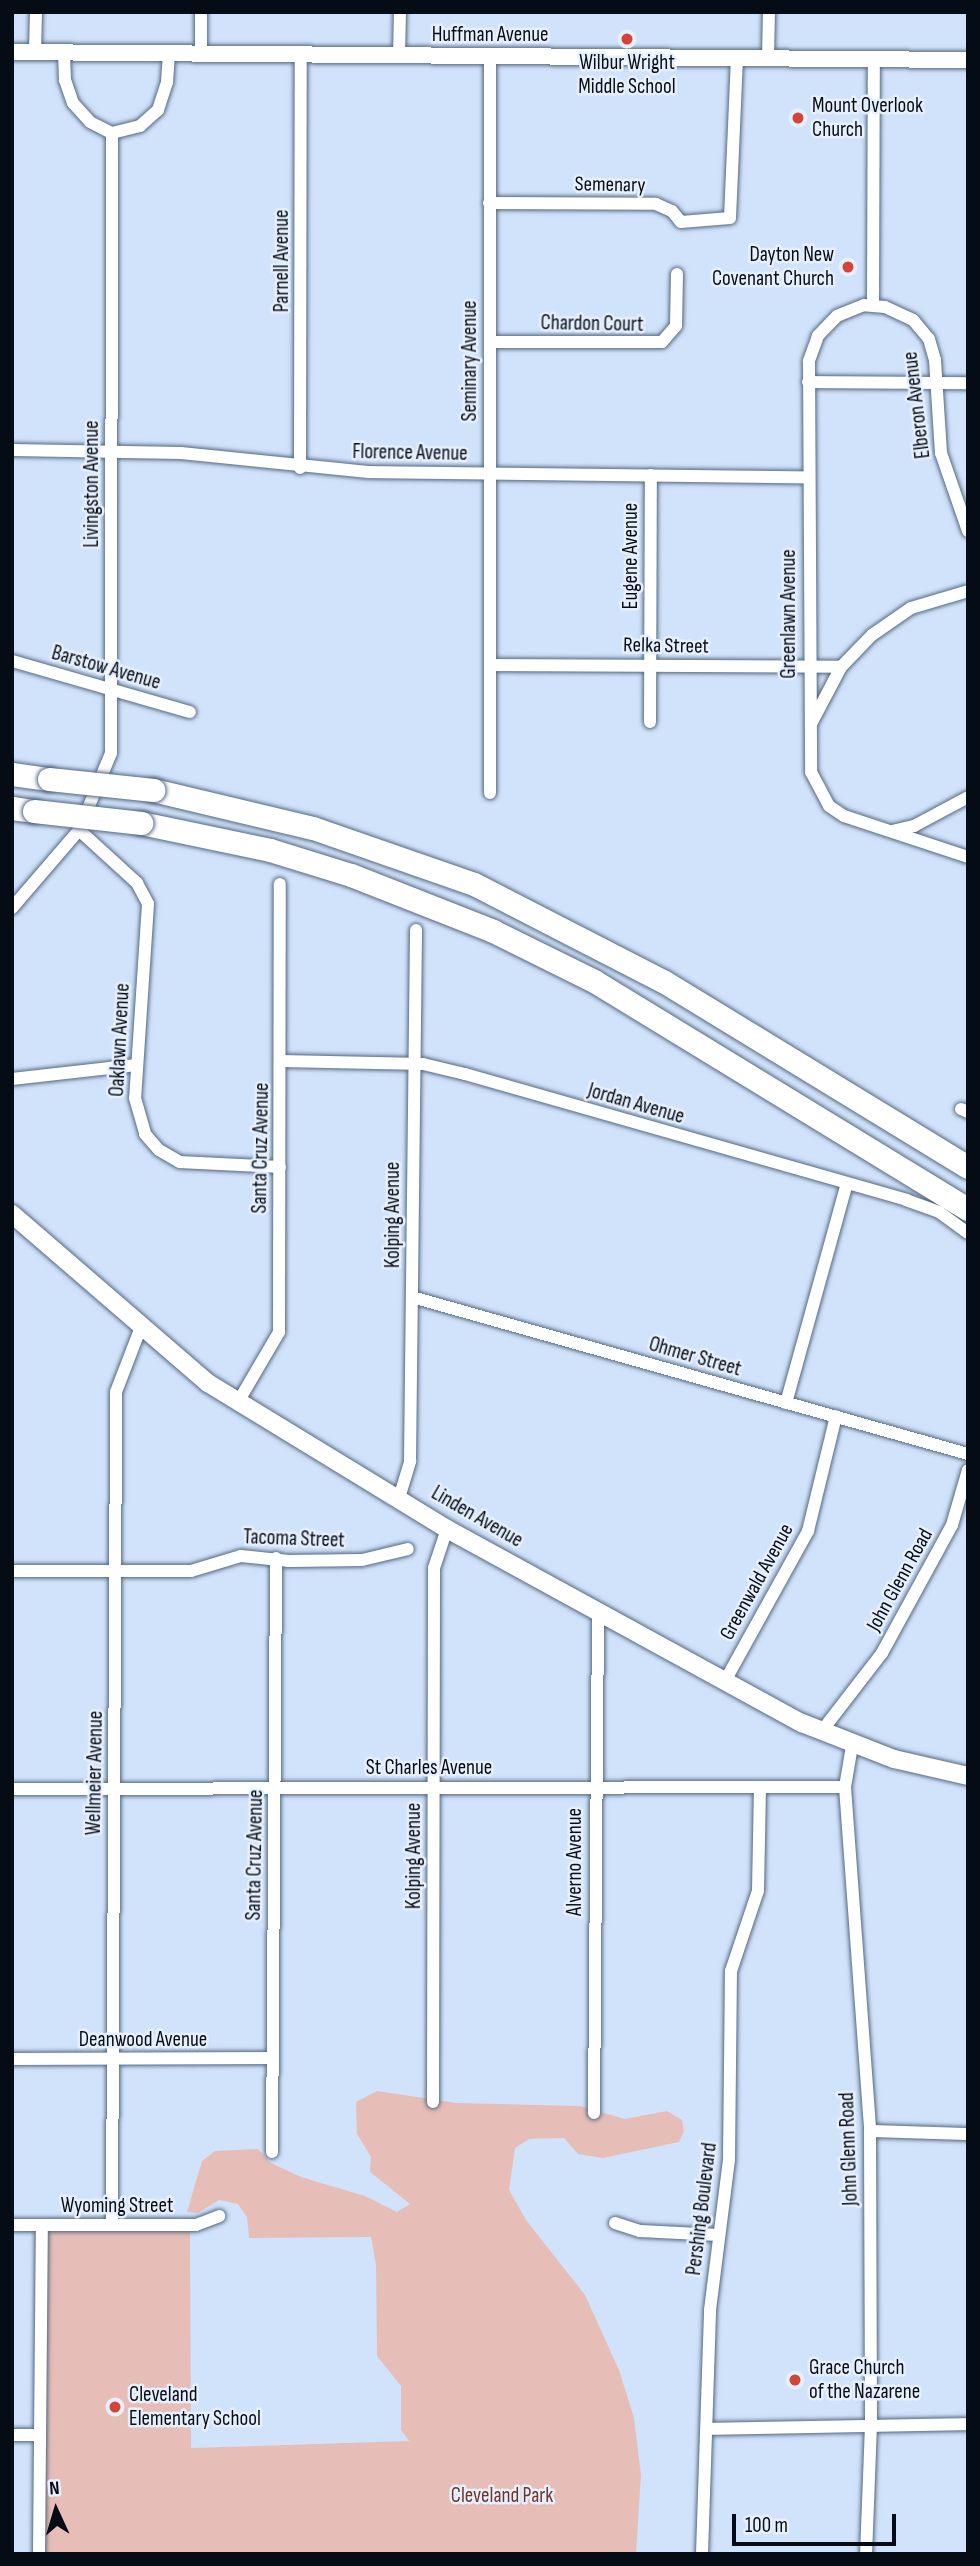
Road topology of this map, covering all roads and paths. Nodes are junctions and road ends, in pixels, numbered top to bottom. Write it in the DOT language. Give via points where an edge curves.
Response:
graph roads {
  1 [pos="36,12"];
  2 [pos="201,12"];
  3 [pos="400,12"];
  4 [pos="769,12"];
  5 [pos="12,52"];
  6 [pos="35,52"];
  7 [pos="64,52"];
  8 [pos="169,53"];
  9 [pos="201,53"];
  10 [pos="301,54"];
  11 [pos="399,55"];
  12 [pos="490,56"];
  13 [pos="737,58"];
  14 [pos="768,58"];
  15 [pos="874,59"];
  16 [pos="968,60"];
  17 [pos="112,132"];
  18 [pos="489,203"];
  19 [pos="677,274"];
  20 [pos="873,304"];
  21 [pos="490,342"];
  22 [pos="808,382"];
  23 [pos="936,383"];
  24 [pos="968,383"];
  25 [pos="12,450"];
  26 [pos="112,451"];
  27 [pos="300,468"];
  28 [pos="489,474"];
  29 [pos="651,475"];
  30 [pos="808,477"];
  31 [pos="968,531"];
  32 [pos="968,592"];
  33 [pos="12,661"];
  34 [pos="491,665"];
  35 [pos="650,665"];
  36 [pos="841,667"];
  37 [pos="808,668"];
  38 [pos="111,689"];
  39 [pos="190,712"];
  40 [pos="650,722"];
  41 [pos="809,730"];
  42 [pos="12,774"];
  43 [pos="490,793"];
  44 [pos="968,797"];
  45 [pos="23,810"];
  46 [pos="79,830"];
  47 [pos="886,831"];
  48 [pos="968,857"];
  49 [pos="280,884"];
  50 [pos="12,908"];
  51 [pos="416,930"];
  52 [pos="281,1062"];
  53 [pos="414,1064"];
  54 [pos="136,1065"];
  55 [pos="12,1079"];
  56 [pos="280,1167"];
  57 [pos="968,1167"];
  58 [pos="846,1186"];
  59 [pos="968,1209"];
  60 [pos="12,1214"];
  61 [pos="19,1226"];
  62 [pos="968,1233"];
  63 [pos="412,1297"];
  64 [pos="141,1327"];
  65 [pos="238,1402"];
  66 [pos="786,1403"];
  67 [pos="836,1416"];
  68 [pos="968,1454"];
  69 [pos="968,1470"];
  70 [pos="399,1498"];
  71 [pos="447,1529"];
  72 [pos="408,1549"];
  73 [pos="276,1559"];
  74 [pos="12,1571"];
  75 [pos="115,1571"];
  76 [pos="598,1611"];
  77 [pos="725,1681"];
  78 [pos="821,1732"];
  79 [pos="852,1746"];
  80 [pos="968,1776"];
  81 [pos="275,1787"];
  82 [pos="433,1787"];
  83 [pos="595,1787"];
  84 [pos="845,1787"];
  85 [pos="113,1788"];
  86 [pos="760,1788"];
  87 [pos="12,1789"];
  88 [pos="12,2059"];
  89 [pos="112,2059"];
  90 [pos="273,2059"];
  91 [pos="433,2102"];
  92 [pos="594,2113"];
  93 [pos="870,2131"];
  94 [pos="968,2134"];
  95 [pos="272,2152"];
  96 [pos="219,2216"];
  97 [pos="615,2223"];
  98 [pos="112,2224"];
  99 [pos="12,2225"];
  100 [pos="42,2225"];
  101 [pos="719,2235"];
  102 [pos="968,2424"];
  103 [pos="871,2425"];
  104 [pos="708,2429"];
  105 [pos="12,2435"];
  106 [pos="40,2435"];
  107 [pos="40,2554"];
  108 [pos="702,2554"];
  109 [pos="866,2554"];
  1 -- 6 [label="street"];
  2 -- 9 [label="street"];
  3 -- 11 [label="street"];
  4 -- 14 [label="street"];
  5 -- 6 [label="street, Huffman Avenue"];
  6 -- 7 [label="street, Huffman Avenue"];
  7 -- 8 [label="street, Huffman Avenue"];
  7 -- 17 [label="street" via="65,79 74,103 90,122"];
  8 -- 9 [label="street, Huffman Avenue"];
  8 -- 17 [label="street" via="167,82 158,110 140,126"];
  9 -- 10 [label="street, Huffman Avenue"];
  10 -- 11 [label="street, Huffman Avenue"];
  10 -- 27 [label="street, Parnell Avenue"];
  11 -- 12 [label="street, Huffman Avenue"];
  12 -- 13 [label="street, Huffman Avenue"];
  12 -- 18 [label="street, Seminary Avenue"];
  13 -- 14 [label="street, Huffman Avenue"];
  13 -- 18 [label="street, Semenary" via="730,218 681,222 672,211 656,204"];
  14 -- 15 [label="street, Huffman Avenue"];
  15 -- 16 [label="street, Huffman Avenue"];
  15 -- 20 [label="street"];
  17 -- 26 [label="street, Livingston Avenue"];
  18 -- 21 [label="street, Seminary Avenue"];
  19 -- 21 [label="street, Chardon Court" via="676,326 662,342"];
  20 -- 22 [label="street, Greenlawn Avenue" via="848,310 826,326 812,348"];
  20 -- 23 [label="street, Elberon Avenue" via="899,312 921,328 932,346"];
  21 -- 28 [label="street, Seminary Avenue"];
  22 -- 23 [label="street"];
  22 -- 30 [label="street, Greenlawn Avenue"];
  23 -- 24 [label="street"];
  23 -- 31 [label="street, Elberon Avenue" via="943,463"];
  25 -- 26 [label="street, Florence Avenue"];
  26 -- 27 [label="street, Florence Avenue" via="210,454"];
  26 -- 38 [label="street, Livingston Avenue"];
  27 -- 28 [label="street, Florence Avenue"];
  28 -- 29 [label="street, Florence Avenue"];
  28 -- 34 [label="street, Seminary Avenue"];
  29 -- 30 [label="street, Florence Avenue"];
  29 -- 35 [label="street, Eugene Avenue"];
  30 -- 37 [label="street, Greenlawn Avenue"];
  32 -- 36 [label="street" via="911,608 872,635"];
  33 -- 38 [label="street, Barstow Avenue"];
  34 -- 35 [label="street, Relka Street"];
  34 -- 43 [label="street, Seminary Avenue"];
  35 -- 37 [label="street, Relka Street"];
  35 -- 40 [label="street, Eugene Avenue"];
  36 -- 37 [label="street, Relka Street"];
  36 -- 41 [label="street"];
  37 -- 41 [label="street, Greenlawn Avenue"];
  38 -- 39 [label="street, Barstow Avenue"];
  38 -- 46 [label="street, Livingston Avenue" via="110,762"];
  41 -- 47 [label="street, Greenlawn Avenue" via="811,772 829,806 858,823"];
  42 -- 57 [label="highway, bridge" via="153,790 325,831 474,884 663,981"];
  44 -- 47 [label="street" via="914,826"];
  45 -- 59 [label="highway, bridge" via="141,823 270,850 362,879 494,931 594,981"];
  46 -- 50 [label="street, Livingston Avenue"];
  46 -- 54 [label="street, Oaklawn Avenue" via="137,883 148,904"];
  47 -- 48 [label="street, Greenlawn Avenue"];
  49 -- 52 [label="street, Santa Cruz Avenue"];
  51 -- 53 [label="street, Kolping Avenue"];
  52 -- 53 [label="street, Jordan Avenue"];
  52 -- 56 [label="street, Santa Cruz Avenue"];
  53 -- 58 [label="street, Jordan Avenue" via="465,1074"];
  53 -- 63 [label="street, Kolping Avenue"];
  54 -- 55 [label="street"];
  54 -- 56 [label="street, Oaklawn Avenue" via="136,1111 145,1134 159,1150 192,1164"];
  56 -- 65 [label="street, Santa Cruz Avenue" via="279,1332"];
  58 -- 62 [label="street, Jordan Avenue" via="924,1206"];
  58 -- 66 [label="street"];
  60 -- 61 [label="main road, Linden Avenue"];
  61 -- 64 [label="main road, Linden Avenue"];
  63 -- 66 [label="street, Ohmer Street"];
  63 -- 70 [label="street, Kolping Avenue" via="410,1461"];
  64 -- 65 [label="main road, Linden Avenue"];
  64 -- 75 [label="street, Wellmeier Avenue" via="116,1392"];
  65 -- 70 [label="main road, Linden Avenue"];
  66 -- 67 [label="street, Ohmer Street"];
  67 -- 68 [label="street, Ohmer Street"];
  67 -- 77 [label="street, Greenwald Avenue" via="808,1531"];
  69 -- 78 [label="street, John Glenn Road" via="953,1525 882,1653"];
  70 -- 71 [label="main road, Linden Avenue"];
  71 -- 76 [label="main road, Linden Avenue"];
  71 -- 82 [label="street, Kolping Avenue" via="434,1568"];
  72 -- 73 [label="street, Tacoma Street" via="379,1559"];
  73 -- 75 [label="street, Tacoma Street" via="241,1556 191,1571"];
  73 -- 81 [label="street, Santa Cruz Avenue"];
  74 -- 75 [label="street, Tacoma Street"];
  75 -- 85 [label="street, Wellmeier Avenue"];
  76 -- 77 [label="main road, Linden Avenue"];
  76 -- 83 [label="street, Alverno Avenue"];
  77 -- 78 [label="main road, Linden Avenue"];
  78 -- 79 [label="main road, Linden Avenue"];
  79 -- 80 [label="main road, Linden Avenue"];
  79 -- 84 [label="street, John Glenn Road"];
  81 -- 82 [label="street, St Charles Avenue"];
  81 -- 85 [label="street, St Charles Avenue"];
  81 -- 90 [label="street, Santa Cruz Avenue"];
  82 -- 83 [label="street, St Charles Avenue"];
  82 -- 91 [label="street, Kolping Avenue"];
  83 -- 86 [label="street, St Charles Avenue"];
  83 -- 92 [label="street, Alverno Avenue"];
  84 -- 86 [label="street, St Charles Avenue"];
  84 -- 93 [label="street, John Glenn Road"];
  85 -- 87 [label="street, St Charles Avenue"];
  85 -- 89 [label="street, Wellmeier Avenue"];
  86 -- 101 [label="street, Pershing Boulevard" via="758,1891 731,1971 729,2160"];
  88 -- 89 [label="street, Deanwood Avenue"];
  89 -- 90 [label="street, Deanwood Avenue"];
  89 -- 98 [label="street, Wellmeier Avenue"];
  90 -- 95 [label="street, Santa Cruz Avenue"];
  93 -- 94 [label="street"];
  93 -- 103 [label="street, John Glenn Road"];
  96 -- 98 [label="street, Wyoming Street" via="195,2225"];
  97 -- 101 [label="street" via="640,2231"];
  98 -- 100 [label="street, Wyoming Street"];
  99 -- 100 [label="street, Wyoming Street"];
  100 -- 106 [label="street"];
  101 -- 104 [label="street, Pershing Boulevard" via="710,2310"];
  102 -- 103 [label="street"];
  103 -- 104 [label="street"];
  103 -- 109 [label="street, John Glenn Road"];
  104 -- 108 [label="street, Pershing Boulevard"];
  105 -- 106 [label="street"];
  106 -- 107 [label="street"];
}
